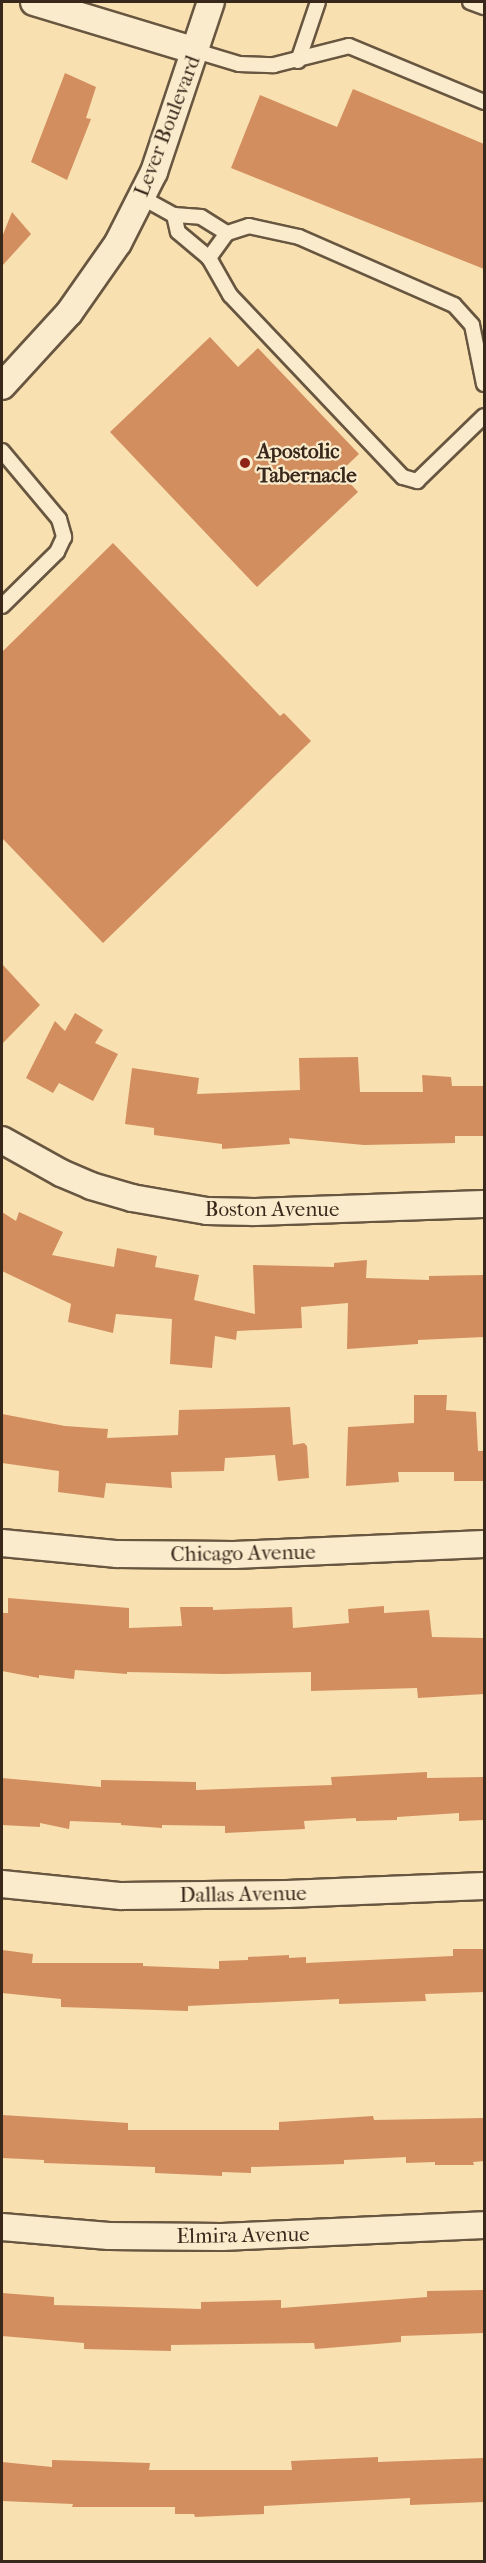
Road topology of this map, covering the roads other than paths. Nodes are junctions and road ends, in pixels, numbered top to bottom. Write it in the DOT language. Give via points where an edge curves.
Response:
graph roads {
  1 [pos="34,2"];
  2 [pos="211,2"];
  3 [pos="318,2"];
  4 [pos="470,2"];
  5 [pos="484,8"];
  6 [pos="196,51"];
  7 [pos="298,61"];
  8 [pos="484,102"];
  9 [pos="141,197"];
  10 [pos="174,214"];
  11 [pos="227,233"];
  12 [pos="209,258"];
  13 [pos="484,384"];
  14 [pos="2,386"];
  15 [pos="484,416"];
  16 [pos="2,451"];
  17 [pos="2,606"];
  18 [pos="2,1140"];
  19 [pos="484,1204"];
  20 [pos="2,1543"];
  21 [pos="484,1544"];
  22 [pos="2,1884"];
  23 [pos="484,1886"];
  24 [pos="484,2225"];
  25 [pos="2,2227"];
  1 -- 6 [label="street"];
  2 -- 6 [label="street, Lever Boulevard"];
  3 -- 7 [label="lane"];
  4 -- 5 [label="lane"];
  6 -- 7 [label="lane" via="239,64"];
  6 -- 9 [label="street, Lever Boulevard" via="154,172"];
  7 -- 8 [label="lane" via="349,46"];
  9 -- 10 [label="lane"];
  9 -- 14 [label="street, Lever Boulevard" via="118,243 69,313"];
  10 -- 11 [label="lane" via="201,216"];
  10 -- 12 [label="lane" via="178,232"];
  11 -- 12 [label="lane"];
  11 -- 13 [label="lane" via="249,226 299,237 454,305 472,325"];
  12 -- 15 [label="lane" via="230,295 404,477 417,481"];
  16 -- 17 [label="lane" via="59,519 64,537 57,552"];
  18 -- 19 [label="street, Boston Avenue" via="91,1186 132,1198 207,1211"];
  20 -- 21 [label="street, Chicago Avenue" via="117,1554 234,1555"];
  22 -- 23 [label="street, Dallas Avenue" via="121,1896"];
  24 -- 25 [label="street, Elmira Avenue" via="222,2237 109,2236"];
}
